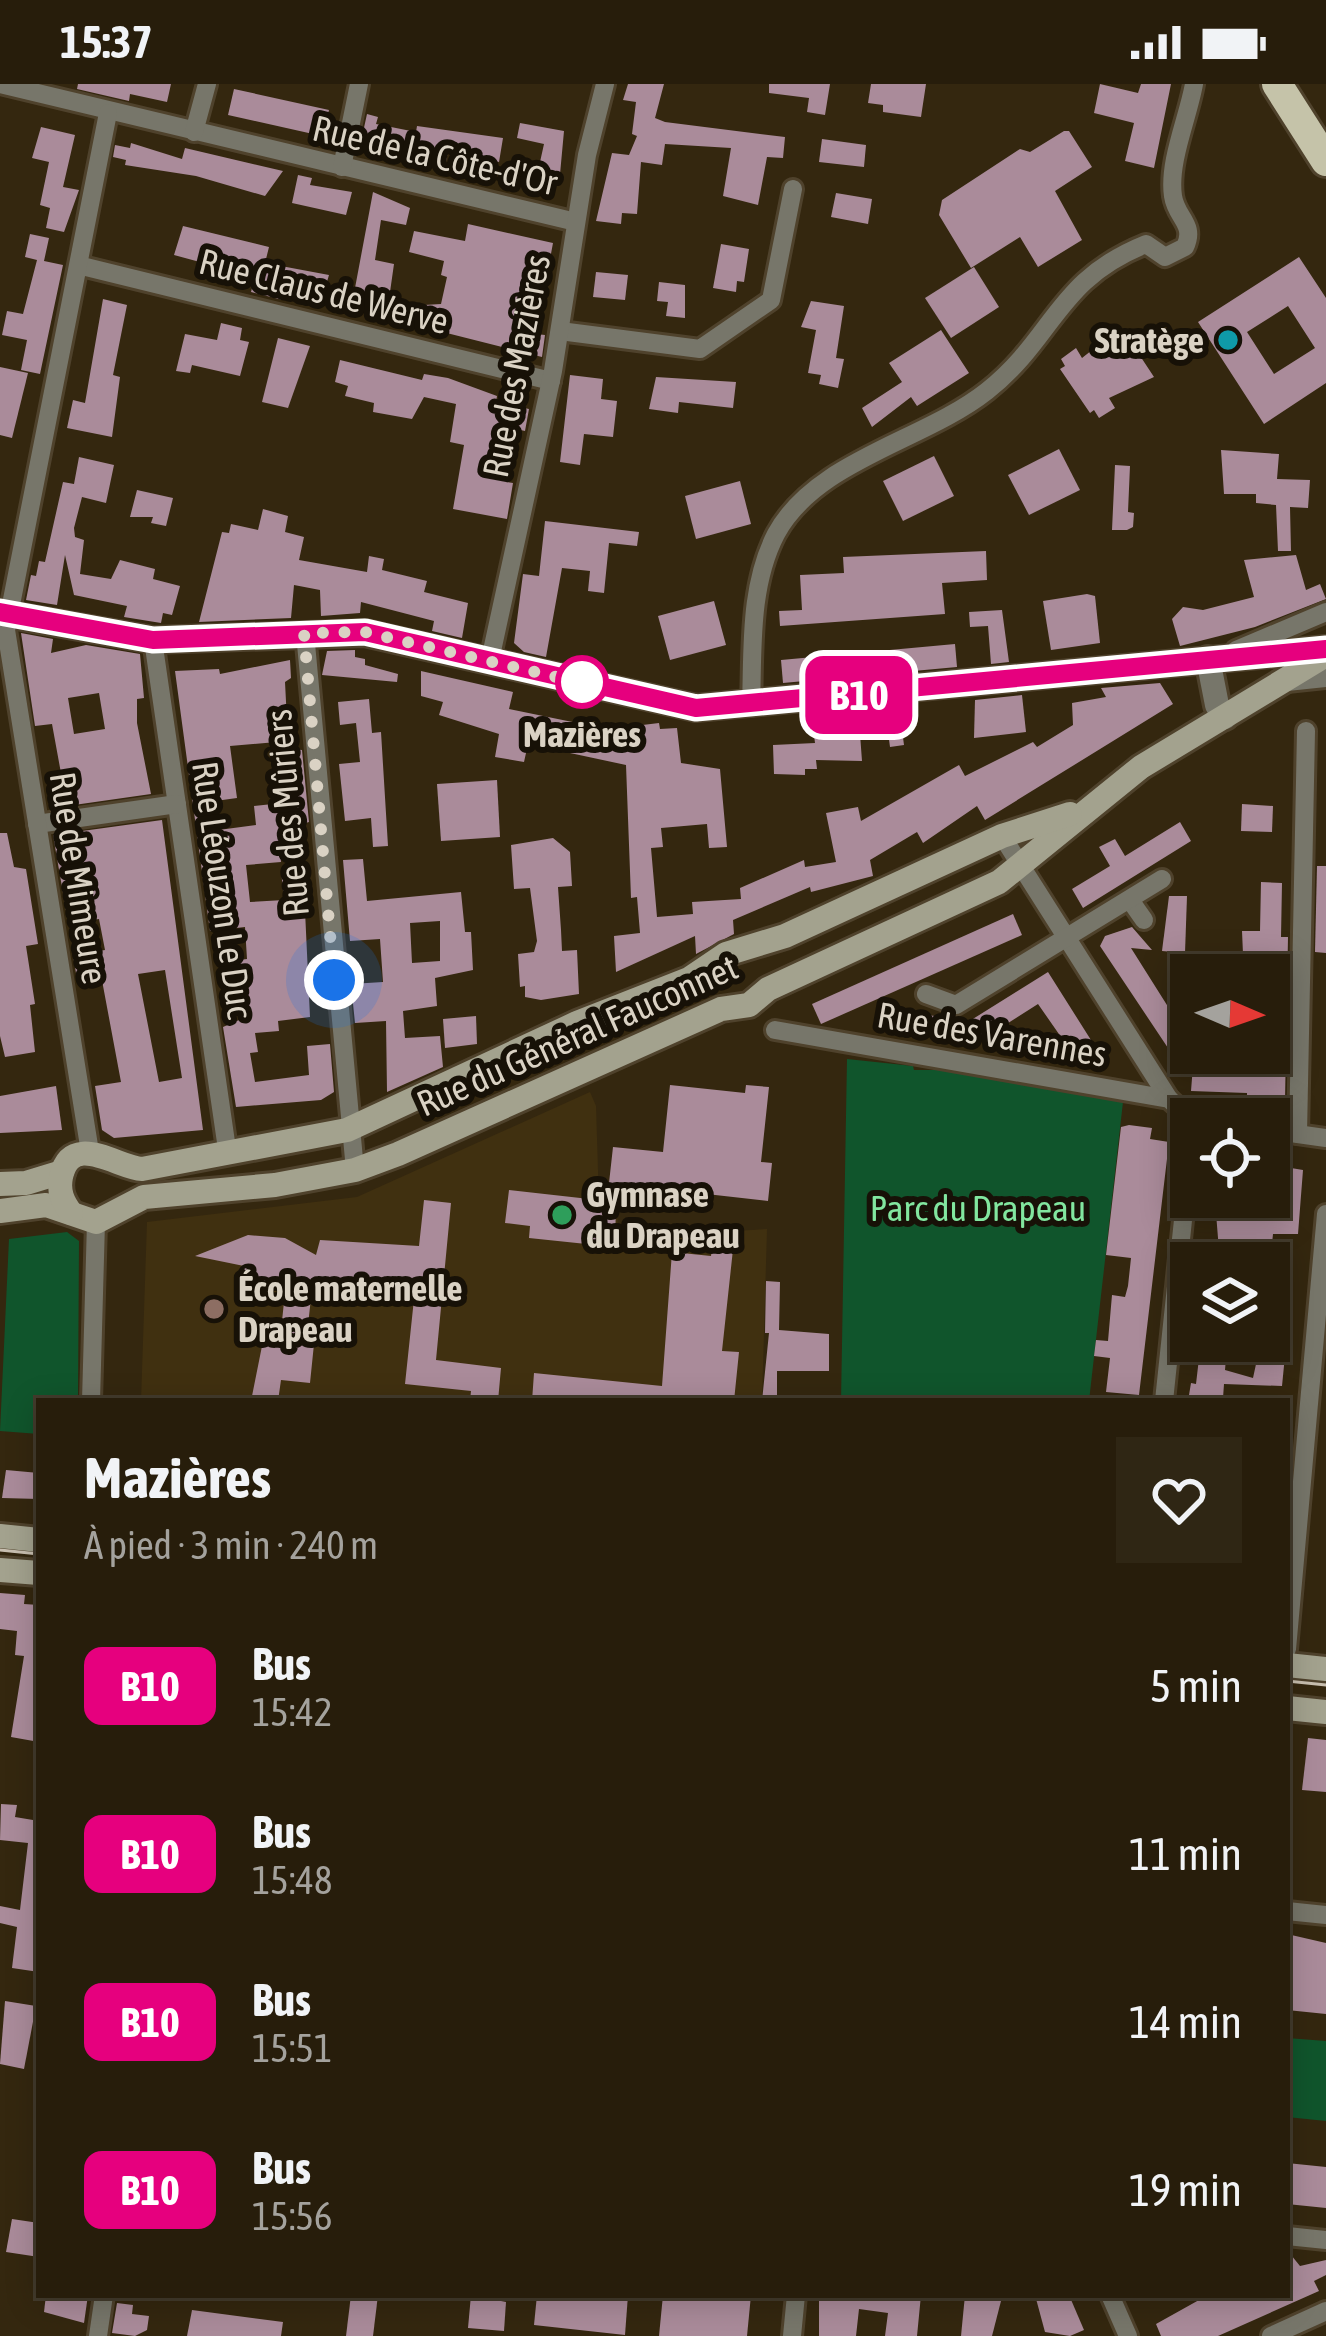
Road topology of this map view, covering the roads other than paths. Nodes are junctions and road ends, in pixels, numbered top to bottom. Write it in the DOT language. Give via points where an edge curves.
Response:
graph roads {
  1 [pos="0,84"];
  2 [pos="207,84"];
  3 [pos="359,84"];
  4 [pos="605,84"];
  5 [pos="1194,84"];
  6 [pos="1277,84"];
  7 [pos="1301,84"];
  8 [pos="27,87"];
  9 [pos="108,113"];
  10 [pos="1326,123"];
  11 [pos="194,131"];
  12 [pos="1326,160"];
  13 [pos="342,167"];
  14 [pos="793,190"];
  15 [pos="575,222"];
  16 [pos="82,266"];
  17 [pos="560,331"];
  18 [pos="550,381"];
  19 [pos="1326,613"];
  20 [pos="4,614"];
  21 [pos="304,633"];
  22 [pos="153,640"];
  23 [pos="1326,652"];
  24 [pos="490,659"];
  25 [pos="1208,659"];
  26 [pos="1326,678"];
  27 [pos="1287,682"];
  28 [pos="751,706"];
  29 [pos="1225,717"];
  30 [pos="1306,731"];
  31 [pos="177,804"];
  32 [pos="1083,809"];
  33 [pos="37,824"];
  34 [pos="1002,836"];
  35 [pos="1020,865"];
  36 [pos="1162,879"];
  37 [pos="1130,900"];
  38 [pos="1144,920"];
  39 [pos="1066,940"];
  40 [pos="926,994"];
  41 [pos="775,1030"];
  42 [pos="1169,1099"];
  43 [pos="347,1130"];
  44 [pos="1290,1133"];
  45 [pos="1298,1134"];
  46 [pos="1326,1138"];
  47 [pos="227,1149"];
  48 [pos="91,1152"];
  49 [pos="125,1168"];
  50 [pos="355,1170"];
  51 [pos="62,1172"];
  52 [pos="0,1184"];
  53 [pos="127,1202"];
  54 [pos="0,1211"];
  55 [pos="71,1213"];
  56 [pos="1326,1214"];
  57 [pos="1183,1218"];
  58 [pos="96,1222"];
  59 [pos="91,1398"];
  60 [pos="1164,1398"];
  61 [pos="0,1536"];
  62 [pos="36,1540"];
  63 [pos="0,1570"];
  64 [pos="36,1573"];
  65 [pos="1290,1615"];
  66 [pos="1290,1665"];
  67 [pos="1326,1669"];
  68 [pos="1290,1708"];
  69 [pos="1326,1712"];
  70 [pos="1290,1911"];
  71 [pos="1326,1915"];
  72 [pos="1290,2236"];
  73 [pos="1326,2240"];
  74 [pos="104,2298"];
  75 [pos="796,2298"];
  76 [pos="1111,2298"];
  77 [pos="1326,2311"];
  78 [pos="98,2336"];
  79 [pos="792,2336"];
  80 [pos="1127,2336"];
  81 [pos="1271,2336"];
  1 -- 8 [label="street, Rue de la Côte-d'Or"];
  2 -- 11 [label="street"];
  3 -- 13 [label="street"];
  4 -- 15 [label="street, Rue des Mazières"];
  5 -- 28 [label="street" via="1173,179 1190,233 1180,253 1157,255 1146,244 1109,259 1063,298 1031,349 987,391 795,508 776,535 755,601"];
  6 -- 12 [label="main road"];
  7 -- 10 [label="main road"];
  8 -- 9 [label="street, Rue de la Côte-d'Or"];
  9 -- 11 [label="street, Rue de la Côte-d'Or"];
  9 -- 16 [label="street, Rue de Mimeure"];
  11 -- 13 [label="street, Rue de la Côte-d'Or"];
  13 -- 15 [label="street, Rue de la Côte-d'Or"];
  14 -- 17 [label="street" via="771,300 700,349"];
  15 -- 17 [label="street, Rue des Mazières"];
  16 -- 18 [label="street, Rue Claus de Werve"];
  16 -- 20 [label="street, Rue de Mimeure"];
  17 -- 18 [label="street, Rue des Mazières"];
  18 -- 24 [label="street, Rue des Mazières"];
  19 -- 25 [label="street"];
  20 -- 22 [label="street"];
  20 -- 33 [label="street, Rue de Mimeure"];
  21 -- 22 [label="street"];
  21 -- 24 [label="street" via="365,632"];
  21 -- 43 [label="street, Rue des Mûriers"];
  22 -- 31 [label="street, Rue Léouzon Le Duc"];
  23 -- 25 [label="street"];
  23 -- 27 [label="main road, Rue du Général Fauconnet"];
  24 -- 28 [label="street" via="674,707"];
  25 -- 28 [label="street"];
  25 -- 29 [label="street"];
  26 -- 27 [label="street, Rue du Général Fauconnet"];
  27 -- 29 [label="main road, Rue du Général Fauconnet"];
  29 -- 32 [label="main road, Rue du Général Fauconnet"];
  30 -- 45 [label="street"];
  31 -- 33 [label="street"];
  31 -- 47 [label="street, Rue Léouzon Le Duc"];
  32 -- 34 [label="main road, Rue du Général Fauconnet"];
  32 -- 35 [label="main road, Rue du Général Fauconnet"];
  33 -- 48 [label="street, Rue de Mimeure"];
  34 -- 35 [label="street"];
  34 -- 43 [label="main road, Rue du Général Fauconnet"];
  35 -- 39 [label="street"];
  35 -- 50 [label="main road, Rue du Général Fauconnet" via="749,1005 722,1009"];
  36 -- 37 [label="street"];
  37 -- 38 [label="street"];
  37 -- 39 [label="street"];
  39 -- 40 [label="street" via="956,1005"];
  39 -- 42 [label="street"];
  41 -- 42 [label="street, Rue des Varennes"];
  43 -- 47 [label="main road, Rue du Général Fauconnet"];
  43 -- 50 [label="street"];
  44 -- 45 [label="street"];
  45 -- 46 [label="street"];
  47 -- 49 [label="main road, Rue du Général Fauconnet"];
  48 -- 49 [label="main road"];
  48 -- 51 [label="main road"];
  49 -- 53 [label="main road"];
  50 -- 53 [label="main road, Rue du Général Fauconnet"];
  51 -- 52 [label="main road"];
  51 -- 55 [label="main road" via="60,1194"];
  53 -- 58 [label="main road, Rue du Général Fauconnet"];
  54 -- 55 [label="main road" via="46,1205"];
  55 -- 58 [label="main road"];
  56 -- 65 [label="street"];
  57 -- 60 [label="street"];
  58 -- 59 [label="street"];
  61 -- 62 [label="main road"];
  63 -- 64 [label="main road"];
  66 -- 67 [label="main road"];
  68 -- 69 [label="main road"];
  70 -- 71 [label="street"];
  72 -- 73 [label="street"];
  74 -- 78 [label="street"];
  75 -- 79 [label="street"];
  76 -- 80 [label="street"];
  77 -- 81 [label="street"];
}
